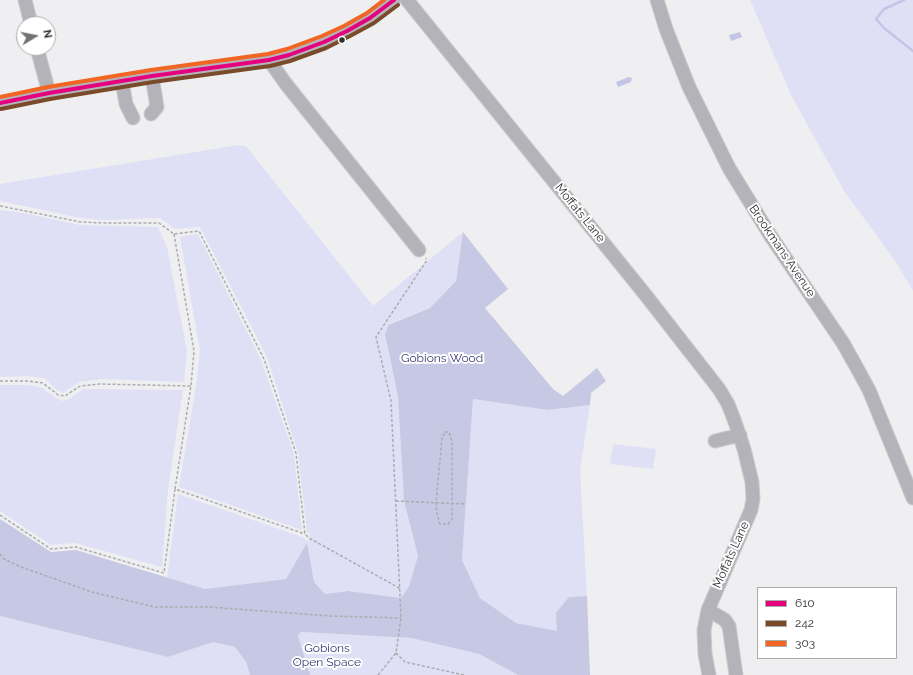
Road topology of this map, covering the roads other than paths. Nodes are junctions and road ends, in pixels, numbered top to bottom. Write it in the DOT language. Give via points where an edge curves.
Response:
graph roads {
  1 [pos="25,0"];
  2 [pos="394,0"];
  3 [pos="407,0"];
  4 [pos="657,0"];
  5 [pos="29,16"];
  6 [pos="39,56"];
  7 [pos="269,60"];
  8 [pos="152,76"];
  9 [pos="122,81"];
  10 [pos="49,93"];
  11 [pos="0,103"];
  12 [pos="151,114"];
  13 [pos="133,118"];
  14 [pos="419,250"];
  15 [pos="740,435"];
  16 [pos="715,441"];
  17 [pos="913,498"];
  18 [pos="708,610"];
  19 [pos="709,675"];
  20 [pos="736,675"];
  1 -- 5 [label="street"];
  2 -- 7 [label="street" via="370,18 336,37"];
  3 -- 15 [label="street, Moffats Lane" via="719,389"];
  4 -- 17 [label="street, Brookmans Avenue" via="689,87 729,168 770,235 839,336 857,368 869,390"];
  6 -- 10 [label="street"];
  7 -- 8 [label="street"];
  7 -- 14 [label="street"];
  8 -- 9 [label="street"];
  8 -- 12 [label="street" via="157,107"];
  9 -- 10 [label="street"];
  9 -- 13 [label="street" via="126,104"];
  10 -- 11 [label="street"];
  15 -- 16 [label="street"];
  15 -- 18 [label="street, Moffats Lane" via="752,482 751,510"];
  18 -- 19 [label="street, Moffats Lane" via="704,630"];
  18 -- 20 [label="street" via="725,620 729,626"];
}
